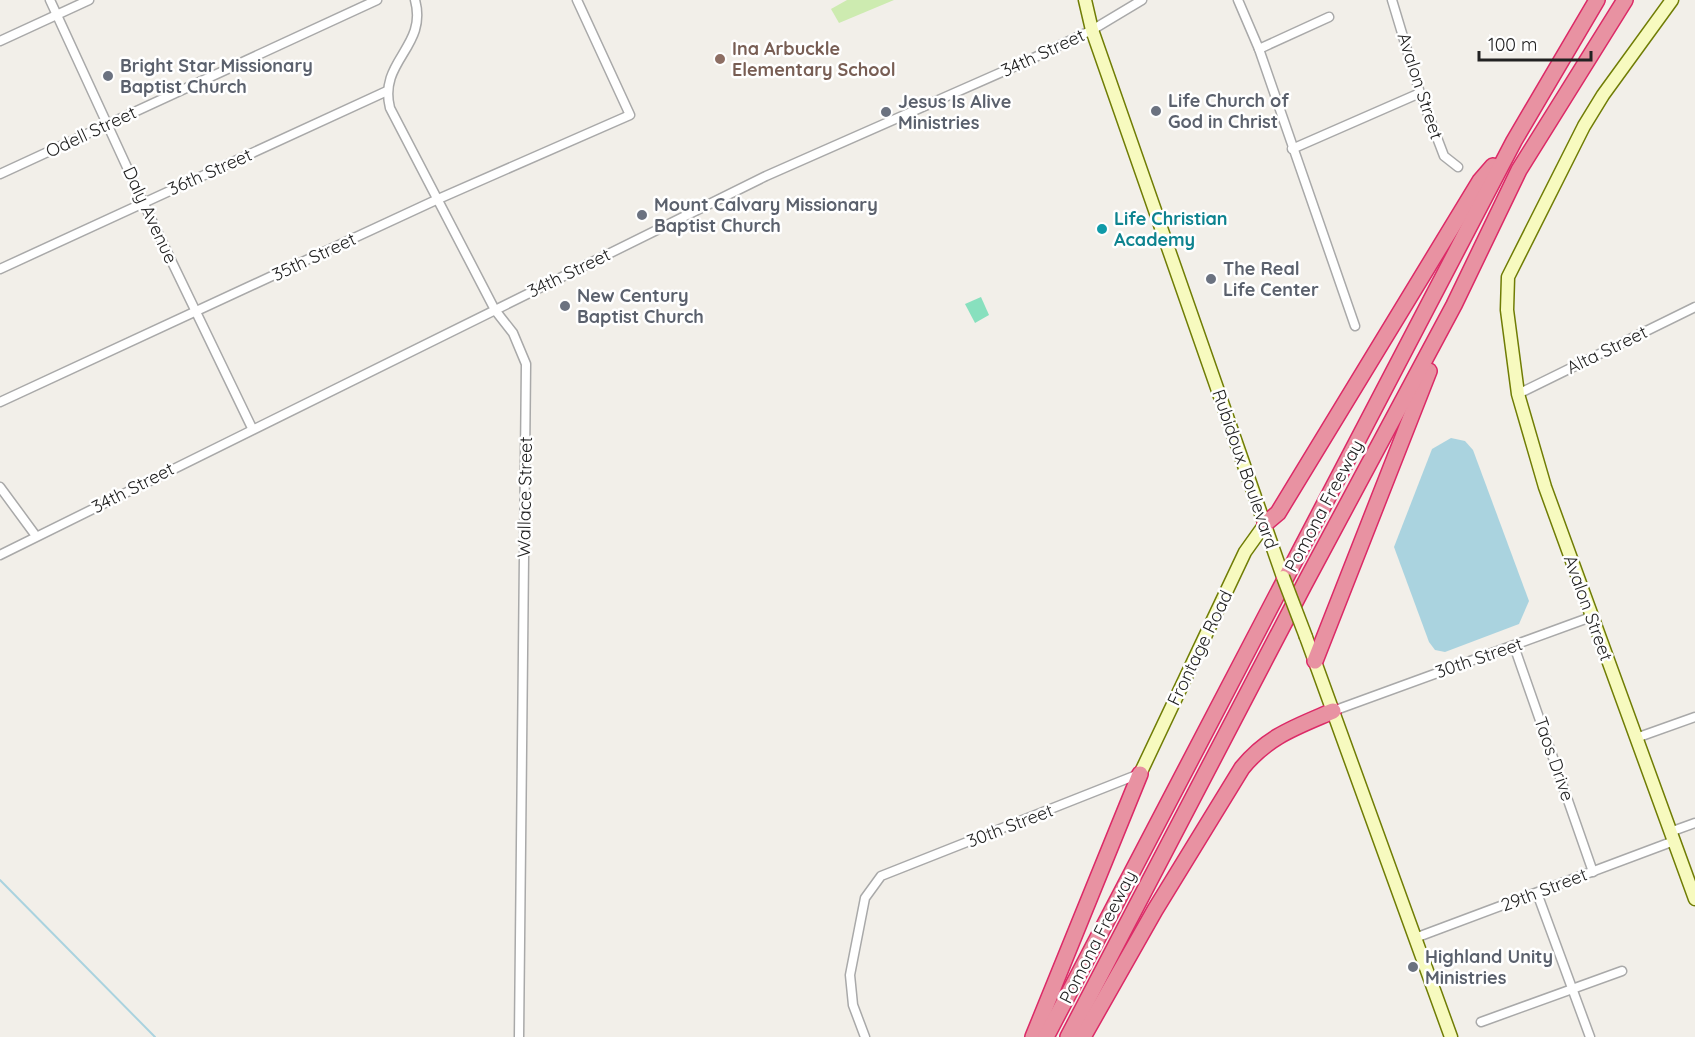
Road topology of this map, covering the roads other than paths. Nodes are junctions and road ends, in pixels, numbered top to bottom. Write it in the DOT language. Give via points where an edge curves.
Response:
graph roads {
  1 [pos="50,0"];
  2 [pos="89,0"];
  3 [pos="377,0"];
  4 [pos="416,0"];
  5 [pos="577,0"];
  6 [pos="1085,0"];
  7 [pos="1142,0"];
  8 [pos="1238,0"];
  9 [pos="1392,0"];
  10 [pos="1597,0"];
  11 [pos="1625,0"];
  12 [pos="1672,0"];
  13 [pos="57,15"];
  14 [pos="1329,17"];
  15 [pos="1092,30"];
  16 [pos="0,41"];
  17 [pos="1259,50"];
  18 [pos="387,91"];
  19 [pos="1420,93"];
  20 [pos="108,124"];
  21 [pos="1514,141"];
  22 [pos="1292,149"];
  23 [pos="1458,167"];
  24 [pos="0,174"];
  25 [pos="436,200"];
  26 [pos="143,202"];
  27 [pos="0,269"];
  28 [pos="1473,270"];
  29 [pos="1695,307"];
  30 [pos="495,310"];
  31 [pos="195,311"];
  32 [pos="1355,326"];
  33 [pos="1518,394"];
  34 [pos="0,402"];
  35 [pos="252,428"];
  36 [pos="0,487"];
  37 [pos="1265,524"];
  38 [pos="36,536"];
  39 [pos="0,555"];
  40 [pos="1591,617"];
  41 [pos="1514,646"];
  42 [pos="1315,661"];
  43 [pos="1333,711"];
  44 [pos="1695,717"];
  45 [pos="1636,738"];
  46 [pos="1140,774"];
  47 [pos="1695,823"];
  48 [pos="1672,836"];
  49 [pos="1593,872"];
  50 [pos="1537,893"];
  51 [pos="1695,899"];
  52 [pos="1415,938"];
  53 [pos="1622,971"];
  54 [pos="1574,989"];
  55 [pos="1481,1022"];
  56 [pos="519,1037"];
  57 [pos="865,1037"];
  58 [pos="1034,1037"];
  59 [pos="1046,1037"];
  60 [pos="1068,1037"];
  61 [pos="1083,1037"];
  62 [pos="1451,1037"];
  63 [pos="1590,1037"];
  1 -- 13 [label="street, Daly Avenue"];
  2 -- 13 [label="street"];
  3 -- 20 [label="street, Odell Street"];
  4 -- 18 [label="street" via="416,31 393,68"];
  5 -- 25 [label="street, 35th Street" via="630,115"];
  6 -- 15 [label="main road, Rubidoux Boulevard"];
  7 -- 15 [label="street, 34th Street"];
  8 -- 17 [label="street"];
  9 -- 19 [label="street, Avalon Street"];
  10 -- 21 [label="highway, Pomona Freeway"];
  11 -- 28 [label="highway, Pomona Freeway" via="1519,170"];
  12 -- 33 [label="main road, Avalon Street" via="1584,126 1508,277 1507,310"];
  13 -- 16 [label="street"];
  13 -- 20 [label="street, Daly Avenue"];
  14 -- 17 [label="street"];
  15 -- 30 [label="street, 34th Street" via="766,176"];
  15 -- 37 [label="main road, Rubidoux Boulevard"];
  17 -- 22 [label="street"];
  18 -- 25 [label="street, Wallace Street" via="390,108"];
  18 -- 26 [label="street, 36th Street"];
  19 -- 22 [label="street"];
  19 -- 23 [label="street, Avalon Street" via="1444,156"];
  20 -- 24 [label="street, Odell Street"];
  20 -- 26 [label="street, Daly Avenue"];
  21 -- 37 [label="highway" via="1480,181 1278,513"];
  21 -- 59 [label="highway, Pomona Freeway"];
  22 -- 32 [label="street"];
  25 -- 30 [label="street, Wallace Street"];
  25 -- 31 [label="street, 35th Street"];
  26 -- 27 [label="street, 36th Street"];
  26 -- 31 [label="street, Daly Avenue"];
  28 -- 42 [label="highway" via="1426,376"];
  28 -- 60 [label="highway, Pomona Freeway"];
  29 -- 33 [label="street, Alta Street"];
  30 -- 35 [label="street, 34th Street"];
  30 -- 56 [label="street, Wallace Street" via="513,333 526,364 527,384"];
  31 -- 34 [label="street, 35th Street"];
  31 -- 35 [label="street, Daly Avenue"];
  33 -- 40 [label="main road, Avalon Street" via="1545,487"];
  35 -- 38 [label="street, 34th Street"];
  36 -- 38 [label="street"];
  37 -- 42 [label="main road, Rubidoux Boulevard, bridge"];
  37 -- 46 [label="main road, Frontage Road" via="1245,552"];
  38 -- 39 [label="street, 34th Street"];
  40 -- 41 [label="street, 30th Street"];
  40 -- 45 [label="main road, Avalon Street"];
  41 -- 43 [label="street, 30th Street"];
  41 -- 49 [label="street, Taos Drive"];
  42 -- 43 [label="main road, Rubidoux Boulevard"];
  43 -- 52 [label="main road, Rubidoux Boulevard"];
  43 -- 61 [label="highway" via="1274,737 1242,768"];
  44 -- 45 [label="street"];
  45 -- 48 [label="main road, Avalon Street"];
  46 -- 57 [label="street, 30th Street" via="881,876 865,898 850,975 853,1005"];
  46 -- 58 [label="highway"];
  47 -- 48 [label="street, 29th Street"];
  48 -- 49 [label="street, 29th Street"];
  48 -- 51 [label="main road, Avalon Street"];
  49 -- 50 [label="street, 29th Street"];
  50 -- 52 [label="street, 29th Street"];
  50 -- 54 [label="street"];
  52 -- 62 [label="main road, Rubidoux Boulevard"];
  53 -- 54 [label="street"];
  54 -- 55 [label="street"];
  54 -- 63 [label="street"];
}
